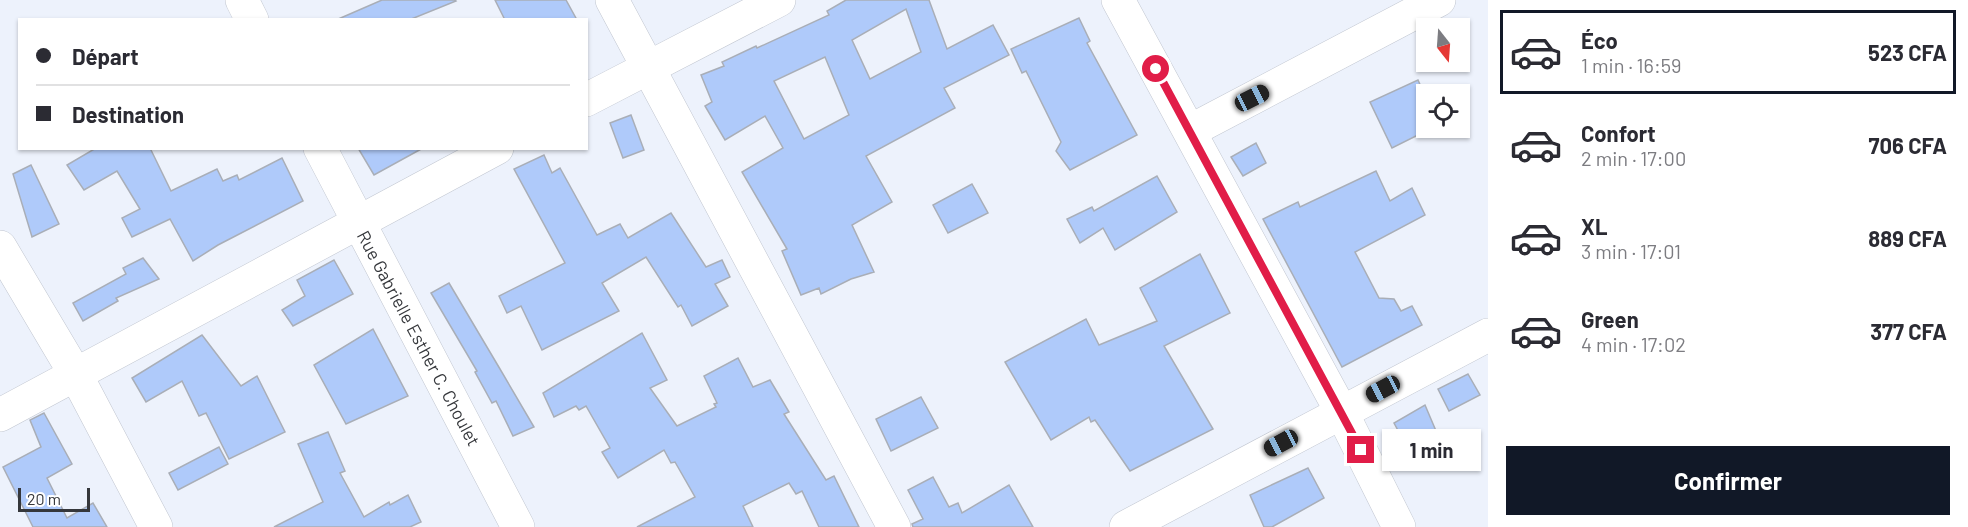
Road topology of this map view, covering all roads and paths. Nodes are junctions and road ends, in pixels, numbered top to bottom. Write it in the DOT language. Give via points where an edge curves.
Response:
graph roads {
  1 [pos="242,0"];
  2 [pos="612,0"];
  3 [pos="780,0"];
  4 [pos="1118,0"];
  5 [pos="1439,0"];
  6 [pos="251,18"];
  7 [pos="649,66"];
  8 [pos="588,99"];
  9 [pos="1190,131"];
  10 [pos="321,150"];
  11 [pos="493,150"];
  12 [pos="359,223"];
  13 [pos="0,247"];
  14 [pos="1488,335"];
  15 [pos="76,375"];
  16 [pos="1341,411"];
  17 [pos="0,415"];
  18 [pos="156,527"];
  19 [pos="518,527"];
  20 [pos="894,527"];
  21 [pos="1126,527"];
  22 [pos="1399,527"];
  1 -- 6 [label="street"];
  2 -- 7 [label="street"];
  3 -- 7 [label="street"];
  4 -- 9 [label="street"];
  5 -- 9 [label="street"];
  7 -- 8 [label="street"];
  7 -- 20 [label="street"];
  9 -- 16 [label="street"];
  10 -- 12 [label="street, Rue Gabrielle Esther C. Choulet"];
  11 -- 12 [label="street"];
  12 -- 15 [label="street"];
  12 -- 19 [label="street, Rue Gabrielle Esther C. Choulet"];
  13 -- 15 [label="street"];
  14 -- 16 [label="street"];
  15 -- 17 [label="street"];
  15 -- 18 [label="street"];
  16 -- 21 [label="street"];
  16 -- 22 [label="street"];
}
